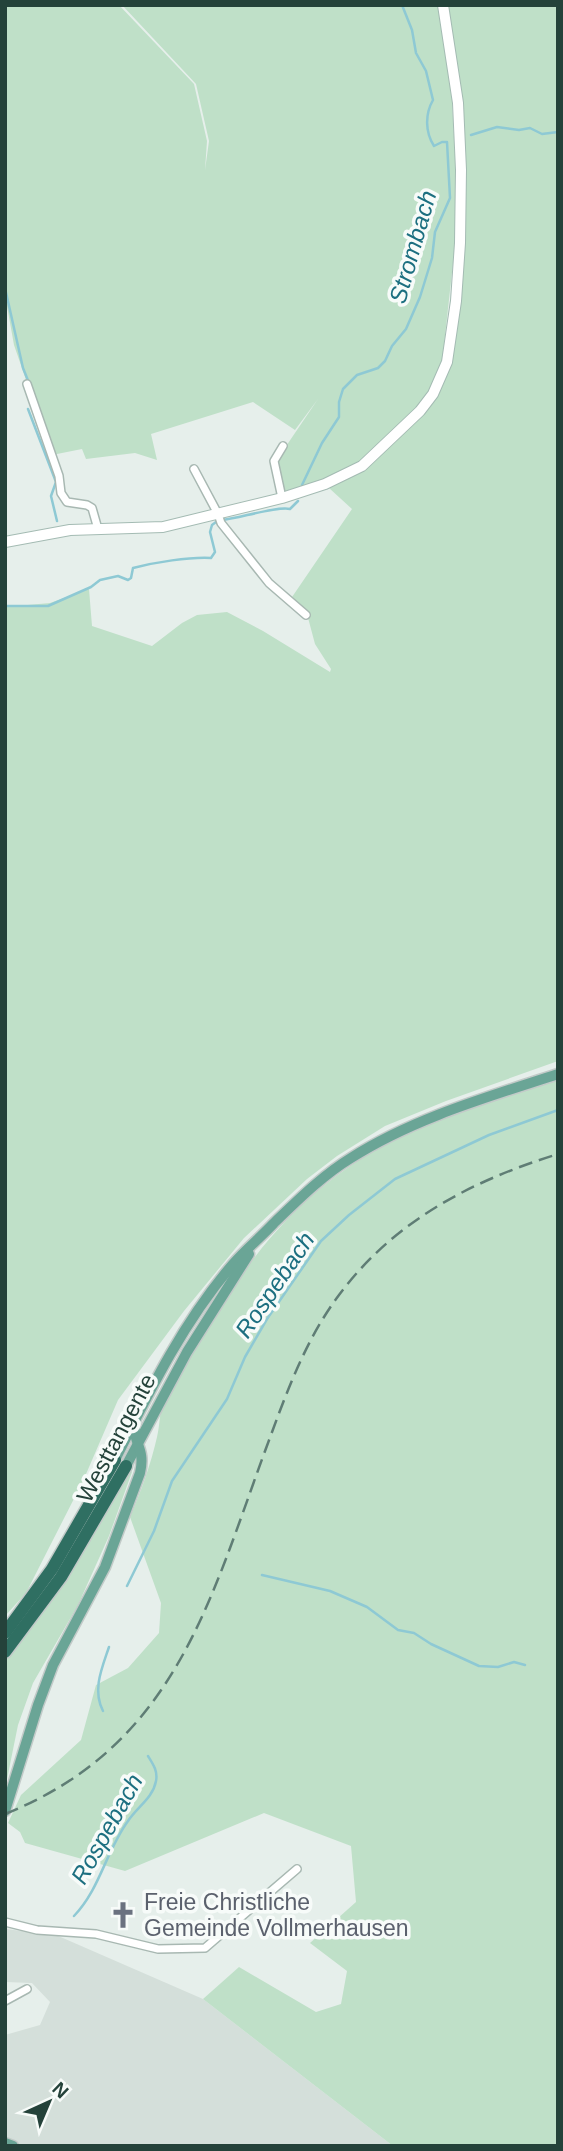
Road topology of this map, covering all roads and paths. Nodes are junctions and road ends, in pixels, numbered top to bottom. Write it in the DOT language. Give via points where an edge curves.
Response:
graph roads {
  1 [pos="443,5"];
  2 [pos="27,384"];
  3 [pos="283,446"];
  4 [pos="194,468"];
  5 [pos="282,498"];
  6 [pos="218,514"];
  7 [pos="98,529"];
  8 [pos="5,542"];
  9 [pos="306,615"];
  10 [pos="558,1074"];
  11 [pos="258,1240"];
  12 [pos="135,1419"];
  13 [pos="138,1443"];
  14 [pos="120,1463"];
  15 [pos="5,1633"];
  16 [pos="5,1652"];
  17 [pos="5,1811"];
  18 [pos="297,1869"];
  19 [pos="5,1922"];
  20 [pos="27,1989"];
  21 [pos="5,2001"];
  22 [pos="5,2143"];
  23 [pos="13,2146"];
  1 -- 5 [label="main road" via="458,103 461,170 460,243 447,362 420,411 362,466"];
  2 -- 7 [label="street" via="61,493 67,502 92,508"];
  3 -- 5 [label="street" via="274,461"];
  4 -- 6 [label="street"];
  5 -- 6 [label="main road"];
  6 -- 7 [label="main road" via="163,527"];
  6 -- 9 [label="street" via="269,583"];
  7 -- 8 [label="main road"];
  10 -- 11 [label="main road, Westtangente" via="457,1108 351,1158 298,1200"];
  11 -- 12 [label="main road, Westtangente" via="207,1296"];
  11 -- 13 [label="main road, Westtangente" via="187,1352"];
  12 -- 13 [label="main road"];
  12 -- 14 [label="main road, Westtangente"];
  13 -- 14 [label="main road, Westtangente"];
  13 -- 17 [label="main road" via="143,1458 140,1473 105,1567 53,1665"];
  14 -- 15 [label="highway, Westtangente"];
  14 -- 16 [label="highway, Westtangente" via="61,1577"];
  18 -- 19 [label="street" via="205,1948 158,1949 96,1934 37,1930"];
  20 -- 21 [label="street"];
  22 -- 23 [label="main road"];
}
